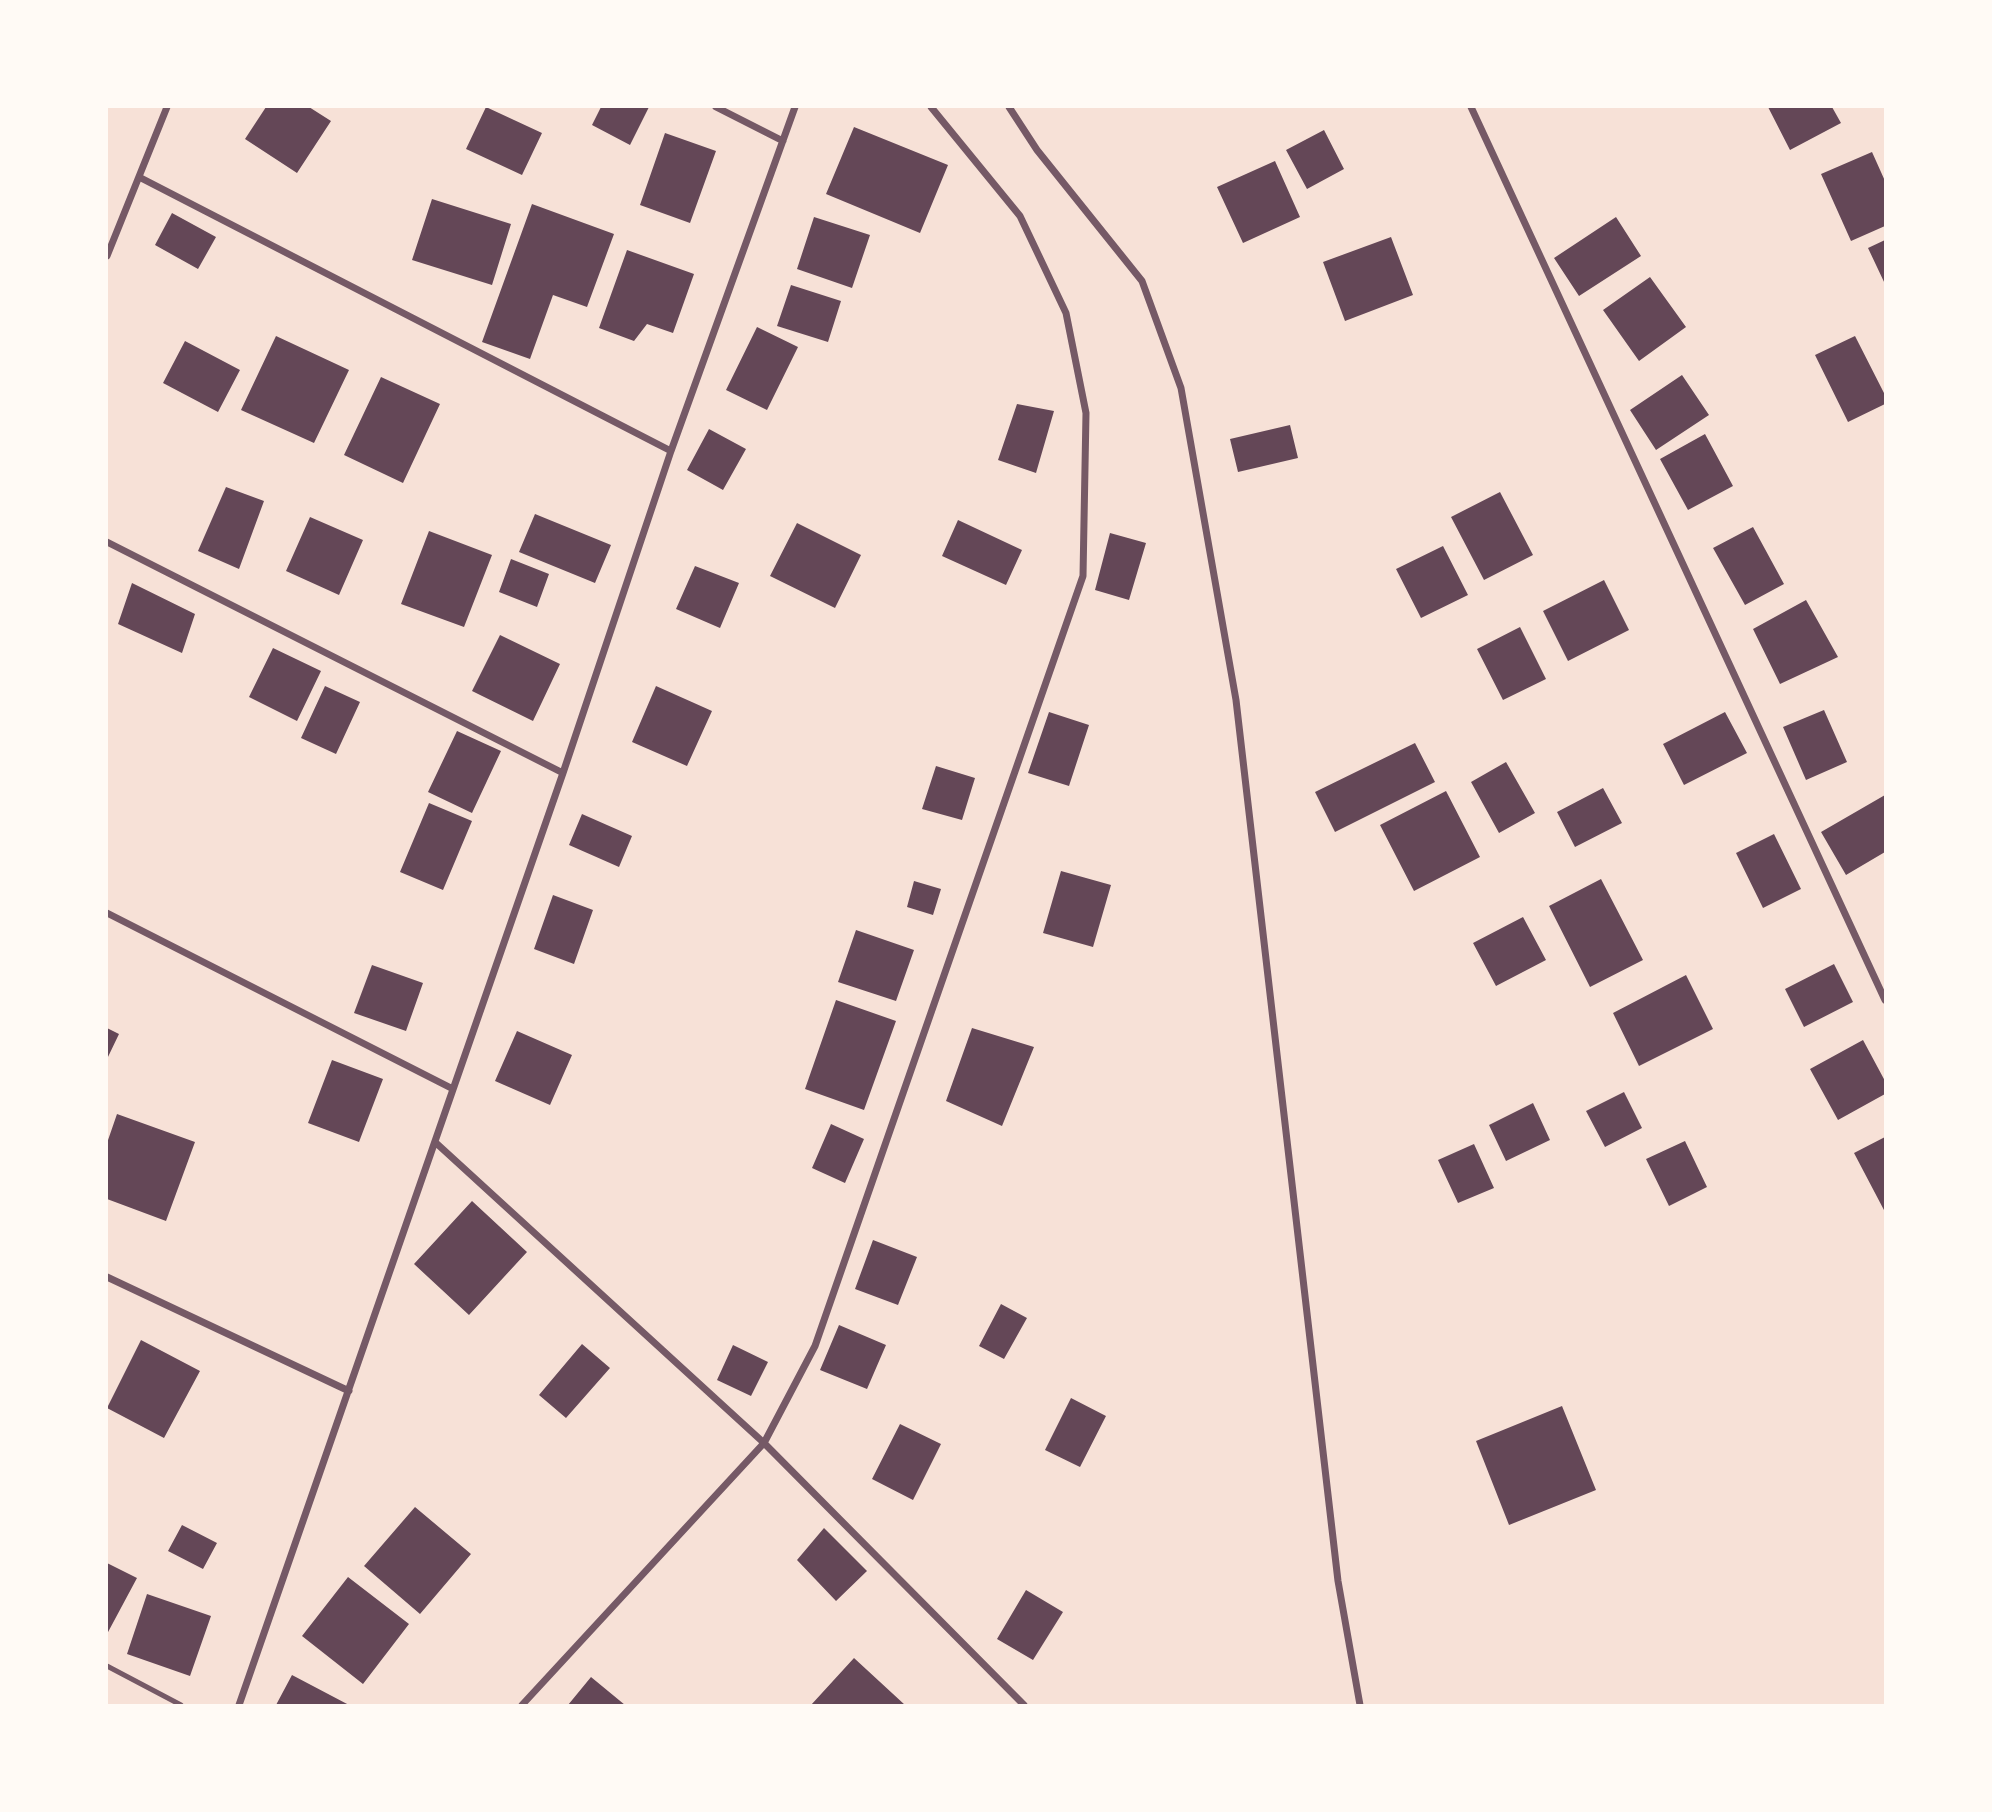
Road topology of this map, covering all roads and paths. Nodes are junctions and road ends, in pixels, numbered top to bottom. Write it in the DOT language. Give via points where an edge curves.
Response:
graph roads {
  1 [pos="167,107"];
  2 [pos="716,107"];
  3 [pos="795,107"];
  4 [pos="931,107"];
  5 [pos="1009,107"];
  6 [pos="1471,107"];
  7 [pos="783,141"];
  8 [pos="139,177"];
  9 [pos="107,256"];
  10 [pos="671,451"];
  11 [pos="107,542"];
  12 [pos="563,773"];
  13 [pos="107,914"];
  14 [pos="1885,1000"];
  15 [pos="453,1089"];
  16 [pos="435,1142"];
  17 [pos="107,1277"];
  18 [pos="349,1391"];
  19 [pos="764,1443"];
  20 [pos="107,1666"];
  21 [pos="181,1705"];
  22 [pos="239,1705"];
  23 [pos="522,1705"];
  24 [pos="1024,1705"];
  25 [pos="1360,1705"];
  1 -- 8 [label="street"];
  2 -- 7 [label="street"];
  3 -- 7 [label="street"];
  4 -- 19 [label="street" via="1020,216 1066,313 1086,413 1083,576 815,1346"];
  5 -- 25 [label="street" via="1142,282 1181,388 1236,700 1337,1568"];
  6 -- 14 [label="street"];
  7 -- 10 [label="street"];
  8 -- 9 [label="street"];
  8 -- 10 [label="street"];
  10 -- 12 [label="street"];
  11 -- 12 [label="street"];
  12 -- 15 [label="street"];
  13 -- 15 [label="street"];
  15 -- 16 [label="street"];
  16 -- 18 [label="street"];
  16 -- 19 [label="street"];
  17 -- 18 [label="street"];
  18 -- 22 [label="street"];
  19 -- 23 [label="street"];
  19 -- 24 [label="street"];
  20 -- 21 [label="lane"];
}
